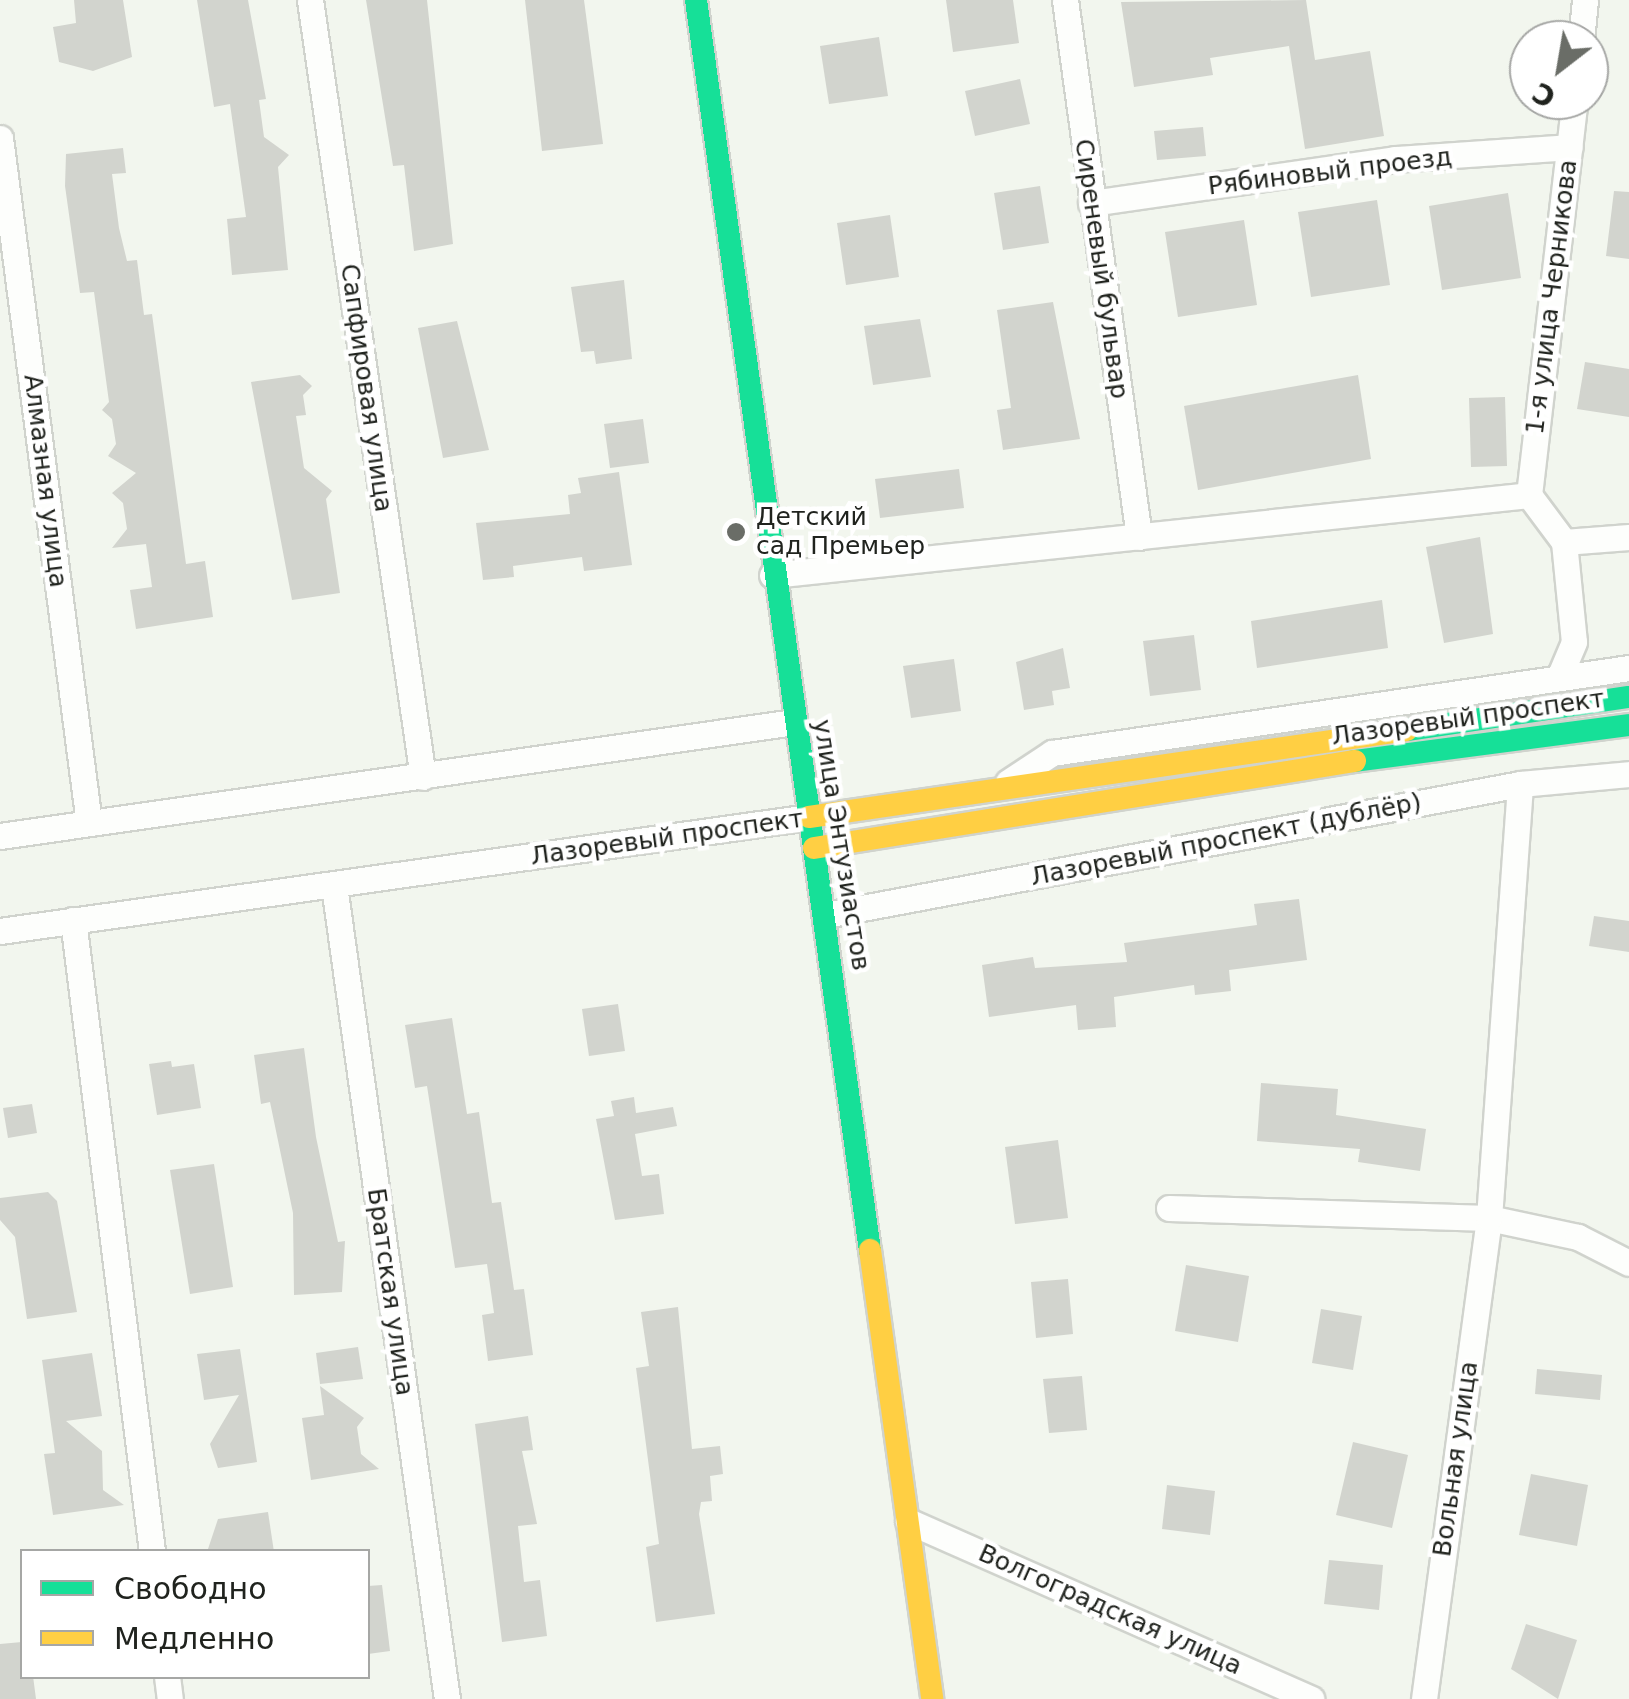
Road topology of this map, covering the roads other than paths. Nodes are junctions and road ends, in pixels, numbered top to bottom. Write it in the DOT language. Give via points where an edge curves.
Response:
graph roads {
  1 [pos="310,0"];
  2 [pos="696,0"];
  3 [pos="1065,0"];
  4 [pos="1572,120"];
  5 [pos="0,138"];
  6 [pos="1570,147"];
  7 [pos="1091,202"];
  8 [pos="1528,495"];
  9 [pos="1139,537"];
  10 [pos="1629,537"];
  11 [pos="1564,542"];
  12 [pos="772,575"];
  13 [pos="1629,668"];
  14 [pos="1561,674"];
  15 [pos="1629,697"];
  16 [pos="794,722"];
  17 [pos="1629,725"];
  18 [pos="1629,774"];
  19 [pos="422,777"];
  20 [pos="1520,784"];
  21 [pos="996,790"];
  22 [pos="810,817"];
  23 [pos="90,823"];
  24 [pos="0,836"];
  25 [pos="814,848"];
  26 [pos="334,885"];
  27 [pos="825,915"];
  28 [pos="73,920"];
  29 [pos="0,930"];
  30 [pos="1170,1208"];
  31 [pos="1489,1218"];
  32 [pos="1629,1262"];
  33 [pos="908,1521"];
  34 [pos="152,1549"];
  35 [pos="446,1699"];
  36 [pos="932,1699"];
  37 [pos="1312,1699"];
  38 [pos="1424,1699"];
  1 -- 19 [label="street, Сапфировая улица"];
  2 -- 12 [label="street, улица Энтузиастов"];
  3 -- 7 [label="street, Сиреневый бульвар"];
  4 -- 6 [label="street, 1-я улица Черникова"];
  5 -- 23 [label="street, Алмазная улица"];
  6 -- 7 [label="street, Рябиновый проезд" via="1394,159"];
  6 -- 8 [label="street, 1-я улица Черникова"];
  7 -- 9 [label="street, Сиреневый бульвар"];
  8 -- 9 [label="street"];
  8 -- 11 [label="street"];
  9 -- 12 [label="street"];
  10 -- 11 [label="street"];
  11 -- 14 [label="street" via="1574,642"];
  12 -- 16 [label="street, улица Энтузиастов"];
  13 -- 14 [label="street"];
  14 -- 21 [label="street" via="1052,753"];
  15 -- 21 [label="street, Лазоревый проспект" via="1548,703"];
  16 -- 19 [label="street"];
  16 -- 22 [label="street, улица Энтузиастов"];
  17 -- 25 [label="street, Лазоревый проспект" via="1538,731"];
  18 -- 20 [label="street, Лазоревый проспект (дублёр)"];
  19 -- 23 [label="street"];
  20 -- 27 [label="street, Лазоревый проспект (дублёр)"];
  20 -- 31 [label="street, Вольная улица"];
  21 -- 22 [label="street, Лазоревый проспект"];
  22 -- 25 [label="street, улица Энтузиастов"];
  22 -- 26 [label="street, Лазоревый проспект"];
  23 -- 24 [label="street"];
  25 -- 27 [label="street, улица Энтузиастов"];
  26 -- 28 [label="street, Лазоревый проспект"];
  26 -- 35 [label="street, Братская улица"];
  27 -- 33 [label="street, улица Энтузиастов"];
  28 -- 29 [label="street, Лазоревый проспект"];
  28 -- 34 [label="street"];
  30 -- 31 [label="street"];
  31 -- 32 [label="street" via="1578,1236"];
  31 -- 38 [label="street, Вольная улица"];
  33 -- 36 [label="street, улица Энтузиастов"];
  33 -- 37 [label="street, Волгоградская улица"];
}
